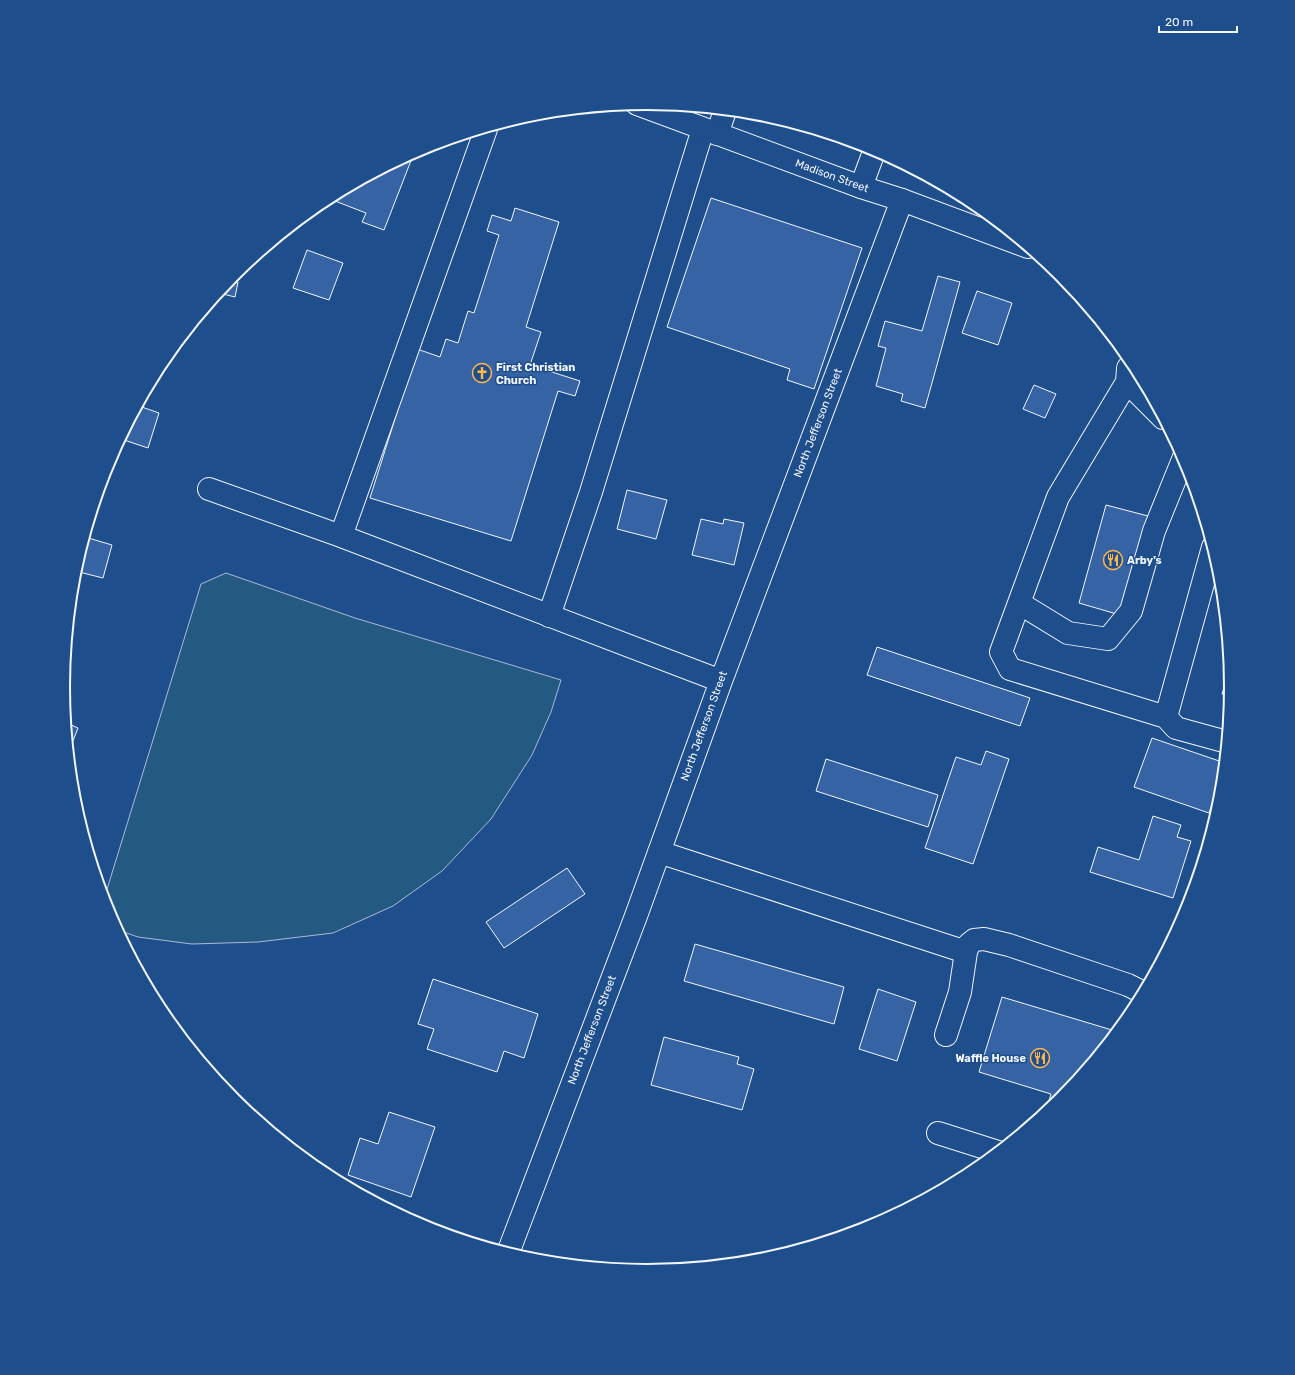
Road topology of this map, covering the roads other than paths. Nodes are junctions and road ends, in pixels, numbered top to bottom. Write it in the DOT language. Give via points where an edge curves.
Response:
graph roads {
  1 [pos="652,110"];
  2 [pos="722,115"];
  3 [pos="710,132"];
  4 [pos="484,134"];
  5 [pos="872,156"];
  6 [pos="861,187"];
  7 [pos="902,200"];
  8 [pos="1015,242"];
  9 [pos="1130,372"];
  10 [pos="1139,384"];
  11 [pos="1180,466"];
  12 [pos="209,489"];
  13 [pos="341,536"];
  14 [pos="1210,558"];
  15 [pos="1019,603"];
  16 [pos="549,616"];
  17 [pos="720,681"];
  18 [pos="1166,717"];
  19 [pos="1222,741"];
  20 [pos="659,852"];
  21 [pos="966,952"];
  22 [pos="1139,991"];
  23 [pos="946,1035"];
  24 [pos="938,1133"];
  25 [pos="993,1150"];
  26 [pos="510,1248"];
  1 -- 3 [label="street, Madison Street"];
  2 -- 3 [label="street"];
  3 -- 6 [label="street, Madison Street"];
  3 -- 16 [label="street"];
  4 -- 13 [label="street"];
  5 -- 6 [label="street"];
  6 -- 7 [label="street, Madison Street"];
  7 -- 8 [label="street, Madison Street"];
  7 -- 17 [label="street, North Jefferson Street"];
  9 -- 10 [label="street"];
  9 -- 15 [label="street" via="1058,497"];
  11 -- 15 [label="street" via="1154,531 1131,611 1108,639 1068,633"];
  12 -- 13 [label="street"];
  13 -- 16 [label="street"];
  14 -- 18 [label="street"];
  15 -- 18 [label="street" via="1001,652 1010,669"];
  16 -- 17 [label="street"];
  17 -- 20 [label="street, North Jefferson Street"];
  18 -- 19 [label="street" via="1176,728"];
  20 -- 21 [label="street"];
  20 -- 26 [label="street, North Jefferson Street"];
  21 -- 22 [label="street" via="974,940 990,940"];
  21 -- 23 [label="street" via="960,992"];
  24 -- 25 [label="street"];
}
